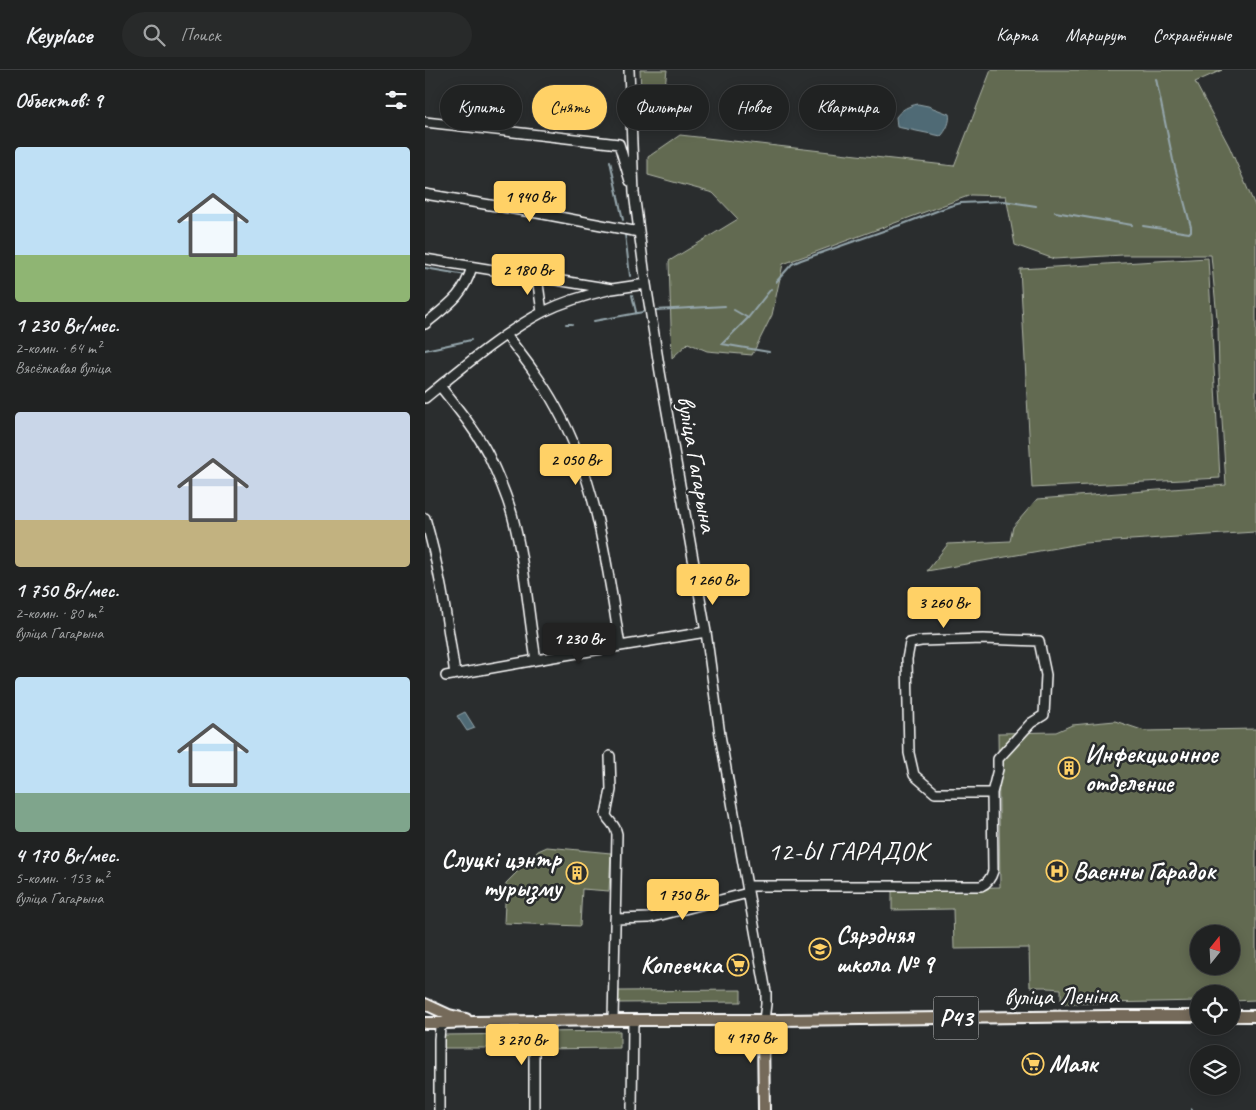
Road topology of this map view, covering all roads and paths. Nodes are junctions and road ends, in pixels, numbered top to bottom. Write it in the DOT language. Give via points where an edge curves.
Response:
graph roads {
  1 [pos="629,70"];
  2 [pos="425,122"];
  3 [pos="634,193"];
  4 [pos="425,194"];
  5 [pos="639,232"];
  6 [pos="425,259"];
  7 [pos="472,267"];
  8 [pos="537,277"];
  9 [pos="646,284"];
  10 [pos="612,289"];
  11 [pos="542,312"];
  12 [pos="425,324"];
  13 [pos="506,335"];
  14 [pos="440,386"];
  15 [pos="425,398"];
  16 [pos="425,518"];
  17 [pos="706,632"];
  18 [pos="620,646"];
  19 [pos="536,660"];
  20 [pos="610,756"];
  21 [pos="992,793"];
  22 [pos="747,890"];
  23 [pos="615,918"];
  24 [pos="425,1004"];
  25 [pos="1190,1016"];
  26 [pos="1240,1016"];
  27 [pos="1256,1016"];
  28 [pos="447,1019"];
  29 [pos="613,1020"];
  30 [pos="633,1020"];
  31 [pos="765,1020"];
  32 [pos="425,1022"];
  33 [pos="534,1022"];
  34 [pos="439,1110"];
  35 [pos="534,1110"];
  36 [pos="631,1110"];
  37 [pos="764,1110"];
  1 -- 3 [label="street, вуліца Гагарына"];
  2 -- 3 [label="street" via="619,144"];
  3 -- 5 [label="street, вуліца Гагарына"];
  4 -- 5 [label="street"];
  5 -- 9 [label="street, вуліца Гагарына"];
  6 -- 7 [label="street"];
  7 -- 8 [label="street"];
  7 -- 12 [label="street" via="459,294"];
  8 -- 10 [label="street"];
  8 -- 11 [label="street"];
  9 -- 10 [label="street"];
  9 -- 17 [label="street, вуліца Гагарына"];
  10 -- 11 [label="street"];
  11 -- 13 [label="street"];
  13 -- 14 [label="street"];
  13 -- 18 [label="street" via="557,408 580,461 605,550"];
  14 -- 15 [label="street"];
  14 -- 19 [label="street" via="471,426 501,483 521,556"];
  16 -- 19 [label="street" via="440,577 451,675"];
  17 -- 18 [label="street"];
  17 -- 22 [label="street, вуліца Гагарына"];
  18 -- 19 [label="street"];
  20 -- 23 [label="street" via="611,790 606,816 617,834"];
  21 -- 21 [label="street" via="998,759 1031,722 1044,715 1046,675 1039,641 983,639 910,643 907,659 909,753 914,775 935,793"];
  21 -- 22 [label="street" via="993,871 981,886"];
  22 -- 23 [label="street" via="649,918"];
  22 -- 31 [label="street, вуліца Гагарына" via="766,992"];
  23 -- 29 [label="street"];
  24 -- 28 [label="main road, вуліца Леніна / Р43"];
  25 -- 31 [label="main road, вуліца Леніна / Р43"];
  26 -- 27 [label="main road"];
  28 -- 32 [label="main road, вуліца Леніна / Р43"];
  28 -- 33 [label="main road, вуліца Леніна / Р43"];
  28 -- 34 [label="street" via="440,1028 439,1039"];
  29 -- 30 [label="main road, вуліца Леніна / Р43"];
  29 -- 33 [label="main road, вуліца Леніна / Р43"];
  30 -- 31 [label="main road, вуліца Леніна / Р43"];
  30 -- 36 [label="street"];
  31 -- 37 [label="main road, вуліца Гагарына"];
  33 -- 35 [label="street"];
}
